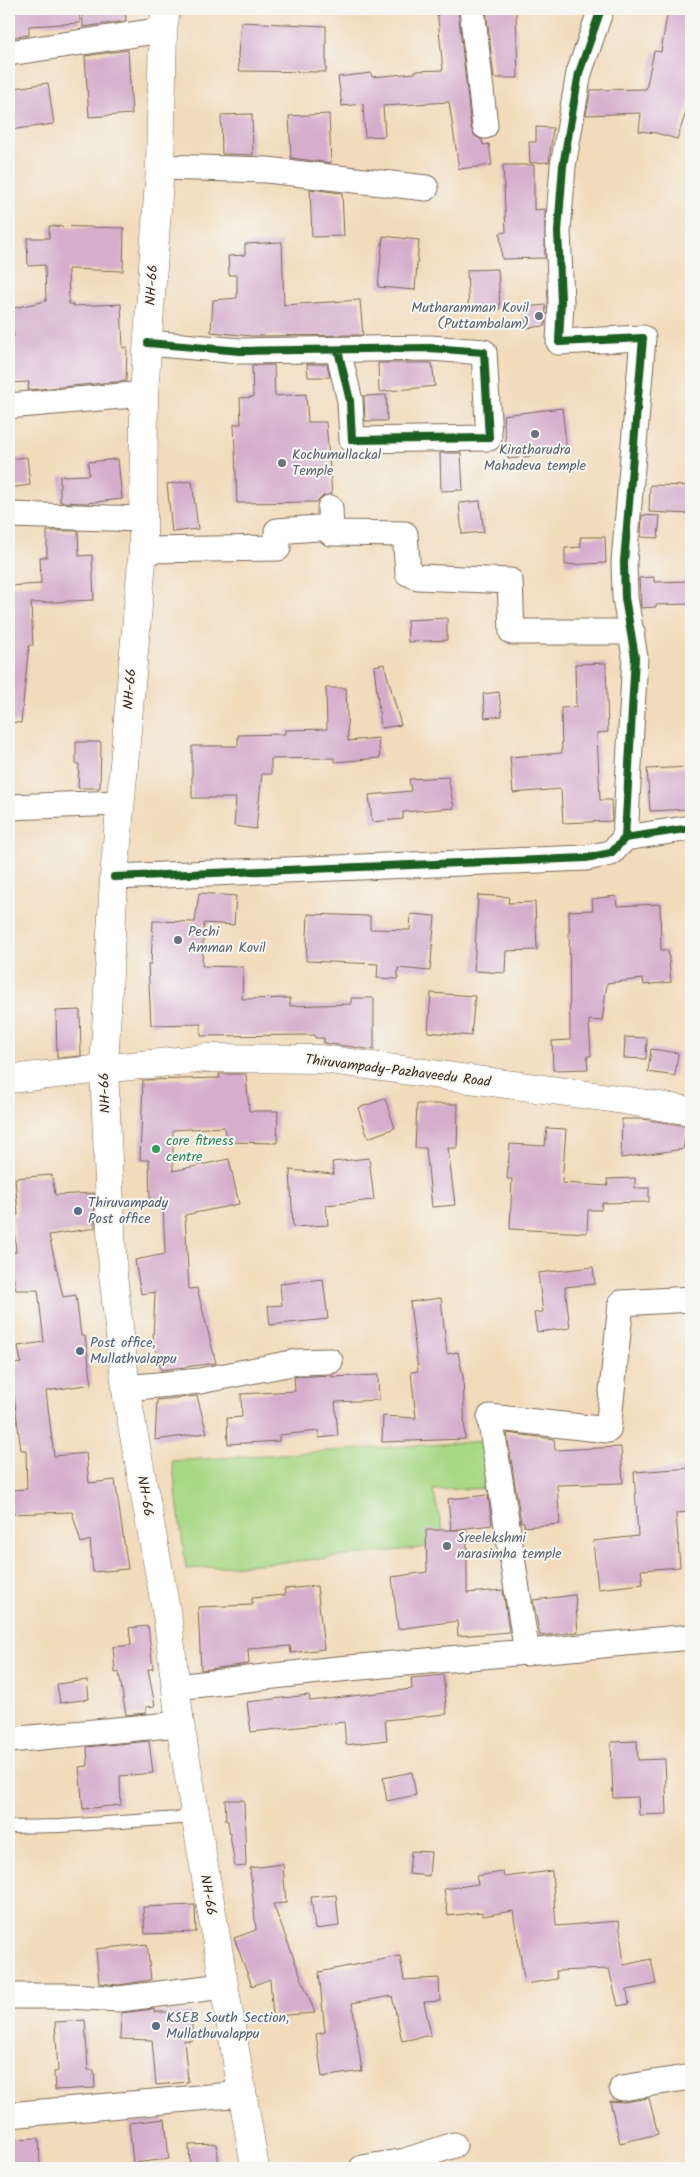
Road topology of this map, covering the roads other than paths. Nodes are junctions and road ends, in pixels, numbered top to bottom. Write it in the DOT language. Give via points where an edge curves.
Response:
graph roads {
  1 [pos="472,9"];
  2 [pos="601,9"];
  3 [pos="165,19"];
  4 [pos="9,53"];
  5 [pos="485,126"];
  6 [pos="160,167"];
  7 [pos="426,188"];
  8 [pos="148,343"];
  9 [pos="338,350"];
  10 [pos="144,394"];
  11 [pos="9,406"];
  12 [pos="9,515"];
  13 [pos="143,519"];
  14 [pos="142,550"];
  15 [pos="632,632"];
  16 [pos="120,803"];
  17 [pos="9,806"];
  18 [pos="691,828"];
  19 [pos="625,838"];
  20 [pos="114,877"];
  21 [pos="104,1068"];
  22 [pos="9,1079"];
  23 [pos="691,1111"];
  24 [pos="691,1299"];
  25 [pos="330,1361"];
  26 [pos="126,1388"];
  27 [pos="691,1637"];
  28 [pos="527,1653"];
  29 [pos="176,1687"];
  30 [pos="180,1724"];
  31 [pos="9,1740"];
  32 [pos="195,1816"];
  33 [pos="9,1827"];
  34 [pos="224,1986"];
  35 [pos="9,1996"];
  36 [pos="691,2077"];
  37 [pos="622,2088"];
  38 [pos="242,2094"];
  39 [pos="9,2115"];
  40 [pos="454,2145"];
  41 [pos="255,2168"];
  42 [pos="362,2168"];
  1 -- 5 [label="street"];
  2 -- 15 [label="street" via="579,73 562,166 558,231 559,342 642,338 624,562 625,598"];
  3 -- 4 [label="street"];
  3 -- 6 [label="main road, NH-66"];
  6 -- 7 [label="street" via="267,170"];
  6 -- 8 [label="main road, NH-66"];
  8 -- 9 [label="street" via="240,351"];
  8 -- 10 [label="main road, NH-66"];
  9 -- 9 [label="street" via="430,348 484,352 489,438 352,440 350,401"];
  10 -- 11 [label="street"];
  10 -- 13 [label="main road, NH-66"];
  12 -- 13 [label="street"];
  13 -- 14 [label="main road, NH-66"];
  14 -- 15 [label="street" via="278,548 277,531 330,518 331,534 405,534 408,573 418,577 510,581 512,632"];
  14 -- 16 [label="main road, NH-66"];
  15 -- 19 [label="street" via="635,656"];
  16 -- 17 [label="street"];
  16 -- 20 [label="main road, NH-66"];
  18 -- 19 [label="street"];
  19 -- 20 [label="street" via="611,853 586,858"];
  20 -- 21 [label="main road, NH-66"];
  21 -- 22 [label="main road, Thiruvampady-Pazhaveedu Road"];
  21 -- 23 [label="main road, Thiruvampady-Pazhaveedu Road" via="206,1058 322,1059"];
  21 -- 26 [label="main road, NH-66" via="113,1275"];
  24 -- 28 [label="street" via="621,1303 608,1430 490,1417"];
  25 -- 26 [label="street" via="297,1362 200,1381"];
  26 -- 29 [label="main road, NH-66" via="168,1621"];
  27 -- 28 [label="street"];
  28 -- 29 [label="street"];
  29 -- 30 [label="main road, NH-66"];
  30 -- 31 [label="street"];
  30 -- 32 [label="main road, NH-66"];
  32 -- 33 [label="lane"];
  32 -- 34 [label="main road, NH-66"];
  34 -- 35 [label="street" via="119,1999"];
  34 -- 38 [label="main road, NH-66"];
  36 -- 37 [label="street"];
  38 -- 39 [label="street"];
  38 -- 41 [label="main road, NH-66"];
  40 -- 42 [label="street" via="405,2161"];
}
